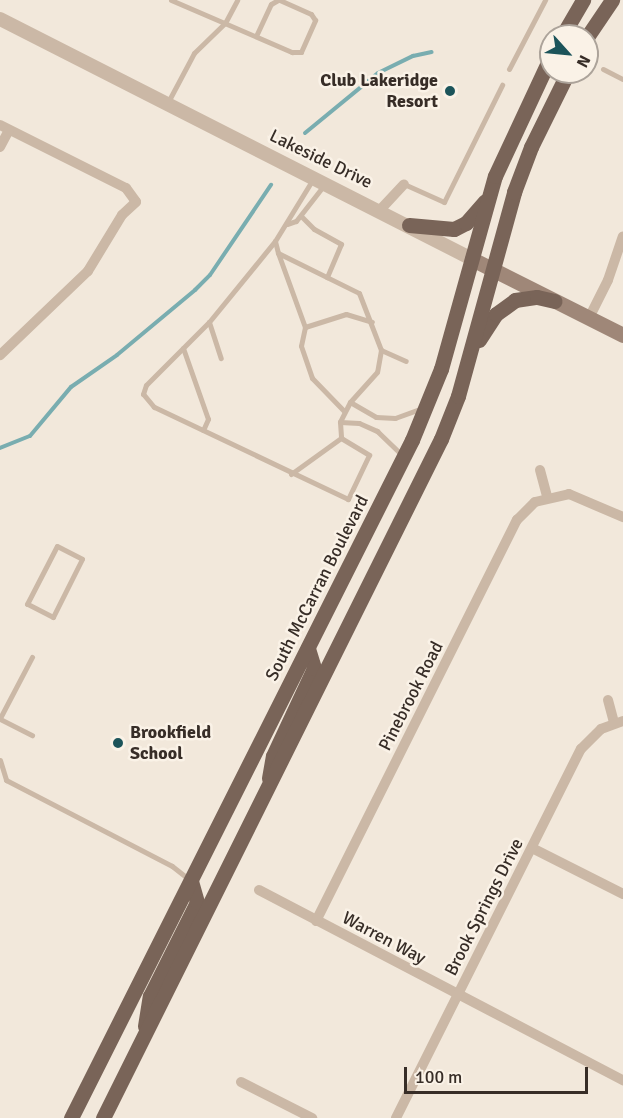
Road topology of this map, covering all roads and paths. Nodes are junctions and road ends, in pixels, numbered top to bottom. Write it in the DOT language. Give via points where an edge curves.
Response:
graph roads {
  1 [pos="171,0"];
  2 [pos="237,0"];
  3 [pos="279,0"];
  4 [pos="544,0"];
  5 [pos="573,0"];
  6 [pos="583,0"];
  7 [pos="601,0"];
  8 [pos="612,0"];
  9 [pos="0,19"];
  10 [pos="571,20"];
  11 [pos="225,23"];
  12 [pos="569,24"];
  13 [pos="592,24"];
  14 [pos="596,24"];
  15 [pos="256,36"];
  16 [pos="509,69"];
  17 [pos="603,69"];
  18 [pos="623,79"];
  19 [pos="539,83"];
  20 [pos="562,84"];
  21 [pos="502,85"];
  22 [pos="167,104"];
  23 [pos="5,127"];
  24 [pos="0,147"];
  25 [pos="320,180"];
  26 [pos="404,184"];
  27 [pos="490,194"];
  28 [pos="380,210"];
  29 [pos="301,216"];
  30 [pos="287,224"];
  31 [pos="409,225"];
  32 [pos="623,236"];
  33 [pos="275,241"];
  34 [pos="278,253"];
  35 [pos="472,259"];
  36 [pos="493,269"];
  37 [pos="327,277"];
  38 [pos="555,301"];
  39 [pos="589,318"];
  40 [pos="208,322"];
  41 [pos="372,323"];
  42 [pos="305,327"];
  43 [pos="623,335"];
  44 [pos="183,348"];
  45 [pos="381,350"];
  46 [pos="0,355"];
  47 [pos="221,358"];
  48 [pos="469,359"];
  49 [pos="406,361"];
  50 [pos="350,402"];
  51 [pos="426,407"];
  52 [pos="344,411"];
  53 [pos="340,422"];
  54 [pos="203,430"];
  55 [pos="341,438"];
  56 [pos="404,456"];
  57 [pos="540,470"];
  58 [pos="291,474"];
  59 [pos="547,497"];
  60 [pos="623,517"];
  61 [pos="82,559"];
  62 [pos="308,648"];
  63 [pos="32,657"];
  64 [pos="608,700"];
  65 [pos="0,718"];
  66 [pos="619,722"];
  67 [pos="32,735"];
  68 [pos="0,760"];
  69 [pos="267,792"];
  70 [pos="532,848"];
  71 [pos="191,881"];
  72 [pos="259,890"];
  73 [pos="623,894"];
  74 [pos="316,921"];
  75 [pos="458,995"];
  76 [pos="143,1038"];
  77 [pos="623,1080"];
  78 [pos="241,1082"];
  79 [pos="71,1118"];
  80 [pos="104,1118"];
  81 [pos="312,1118"];
  82 [pos="396,1118"];
  1 -- 11 [label="lane"];
  2 -- 11 [label="lane"];
  3 -- 15 [label="lane" via="271,4"];
  3 -- 15 [label="lane" via="311,14 315,20 301,52 292,52"];
  4 -- 16 [label="lane"];
  5 -- 10 [label="lane"];
  6 -- 10 [label="main road"];
  7 -- 13 [label="main road"];
  8 -- 14 [label="main road"];
  9 -- 22 [label="street, Lakeside Drive"];
  10 -- 12 [label="main road"];
  11 -- 15 [label="lane"];
  11 -- 22 [label="lane" via="194,53"];
  17 -- 18 [label="lane"];
  19 -- 27 [label="main road, South McCarran Boulevard"];
  20 -- 36 [label="main road" via="531,147"];
  21 -- 26 [label="lane" via="444,202"];
  22 -- 25 [label="street, Lakeside Drive"];
  23 -- 24 [label="street"];
  23 -- 46 [label="street" via="126,188 136,201 122,215 88,271"];
  25 -- 28 [label="street, Lakeside Drive"];
  25 -- 29 [label="lane"];
  25 -- 30 [label="lane" via="289,214"];
  26 -- 28 [label="street"];
  27 -- 31 [label="main road" via="462,225 446,229"];
  27 -- 35 [label="main road, South McCarran Boulevard"];
  28 -- 31 [label="street, Lakeside Drive"];
  29 -- 30 [label="lane"];
  29 -- 37 [label="lane" via="314,229 341,244"];
  30 -- 33 [label="lane"];
  31 -- 35 [label="street, Lakeside Drive"];
  32 -- 39 [label="street"];
  33 -- 34 [label="lane"];
  33 -- 40 [label="lane"];
  34 -- 37 [label="lane"];
  34 -- 42 [label="lane"];
  35 -- 36 [label="main road, Lakeside Drive"];
  35 -- 51 [label="main road, South McCarran Boulevard"];
  36 -- 38 [label="main road, Lakeside Drive"];
  36 -- 48 [label="main road"];
  37 -- 41 [label="lane" via="359,293"];
  38 -- 39 [label="main road, Lakeside Drive"];
  38 -- 48 [label="main road" via="526,297 506,306 496,314"];
  39 -- 43 [label="main road, Lakeside Drive"];
  40 -- 44 [label="lane"];
  40 -- 47 [label="lane"];
  41 -- 42 [label="lane" via="346,314"];
  41 -- 45 [label="lane"];
  42 -- 52 [label="lane" via="301,346 312,378"];
  44 -- 54 [label="lane" via="208,419"];
  44 -- 54 [label="lane" via="146,385 143,394 154,407"];
  45 -- 49 [label="lane"];
  45 -- 50 [label="lane" via="377,372"];
  48 -- 69 [label="main road" via="458,396 418,490"];
  50 -- 51 [label="lane" via="376,417 395,418"];
  50 -- 52 [label="lane"];
  51 -- 56 [label="main road, South McCarran Boulevard"];
  52 -- 53 [label="lane"];
  53 -- 55 [label="lane"];
  53 -- 56 [label="lane" via="359,423 377,431"];
  54 -- 58 [label="lane"];
  55 -- 58 [label="lane"];
  55 -- 58 [label="lane" via="369,455 348,499"];
  56 -- 62 [label="main road, South McCarran Boulevard"];
  57 -- 59 [label="street"];
  59 -- 60 [label="street" via="583,497"];
  59 -- 74 [label="street, Pinebrook Road" via="525,510 517,520"];
  61 -- 61 [label="lane" via="53,617 27,604 57,546"];
  62 -- 69 [label="main road" via="314,668 273,756"];
  62 -- 71 [label="main road, South McCarran Boulevard"];
  63 -- 65 [label="lane"];
  64 -- 66 [label="street"];
  65 -- 67 [label="lane"];
  66 -- 70 [label="street, Brook Springs Drive" via="601,729 581,749"];
  68 -- 71 [label="lane" via="6,780 172,866"];
  69 -- 76 [label="main road"];
  70 -- 73 [label="street"];
  70 -- 75 [label="street, Brook Springs Drive"];
  71 -- 76 [label="main road" via="196,902 150,996"];
  71 -- 79 [label="main road, South McCarran Boulevard"];
  72 -- 74 [label="street, Warren Way"];
  74 -- 75 [label="street, Warren Way"];
  75 -- 77 [label="street, Warren Way"];
  75 -- 82 [label="street, Brook Springs Drive"];
  76 -- 80 [label="main road"];
  78 -- 81 [label="street"];
}
